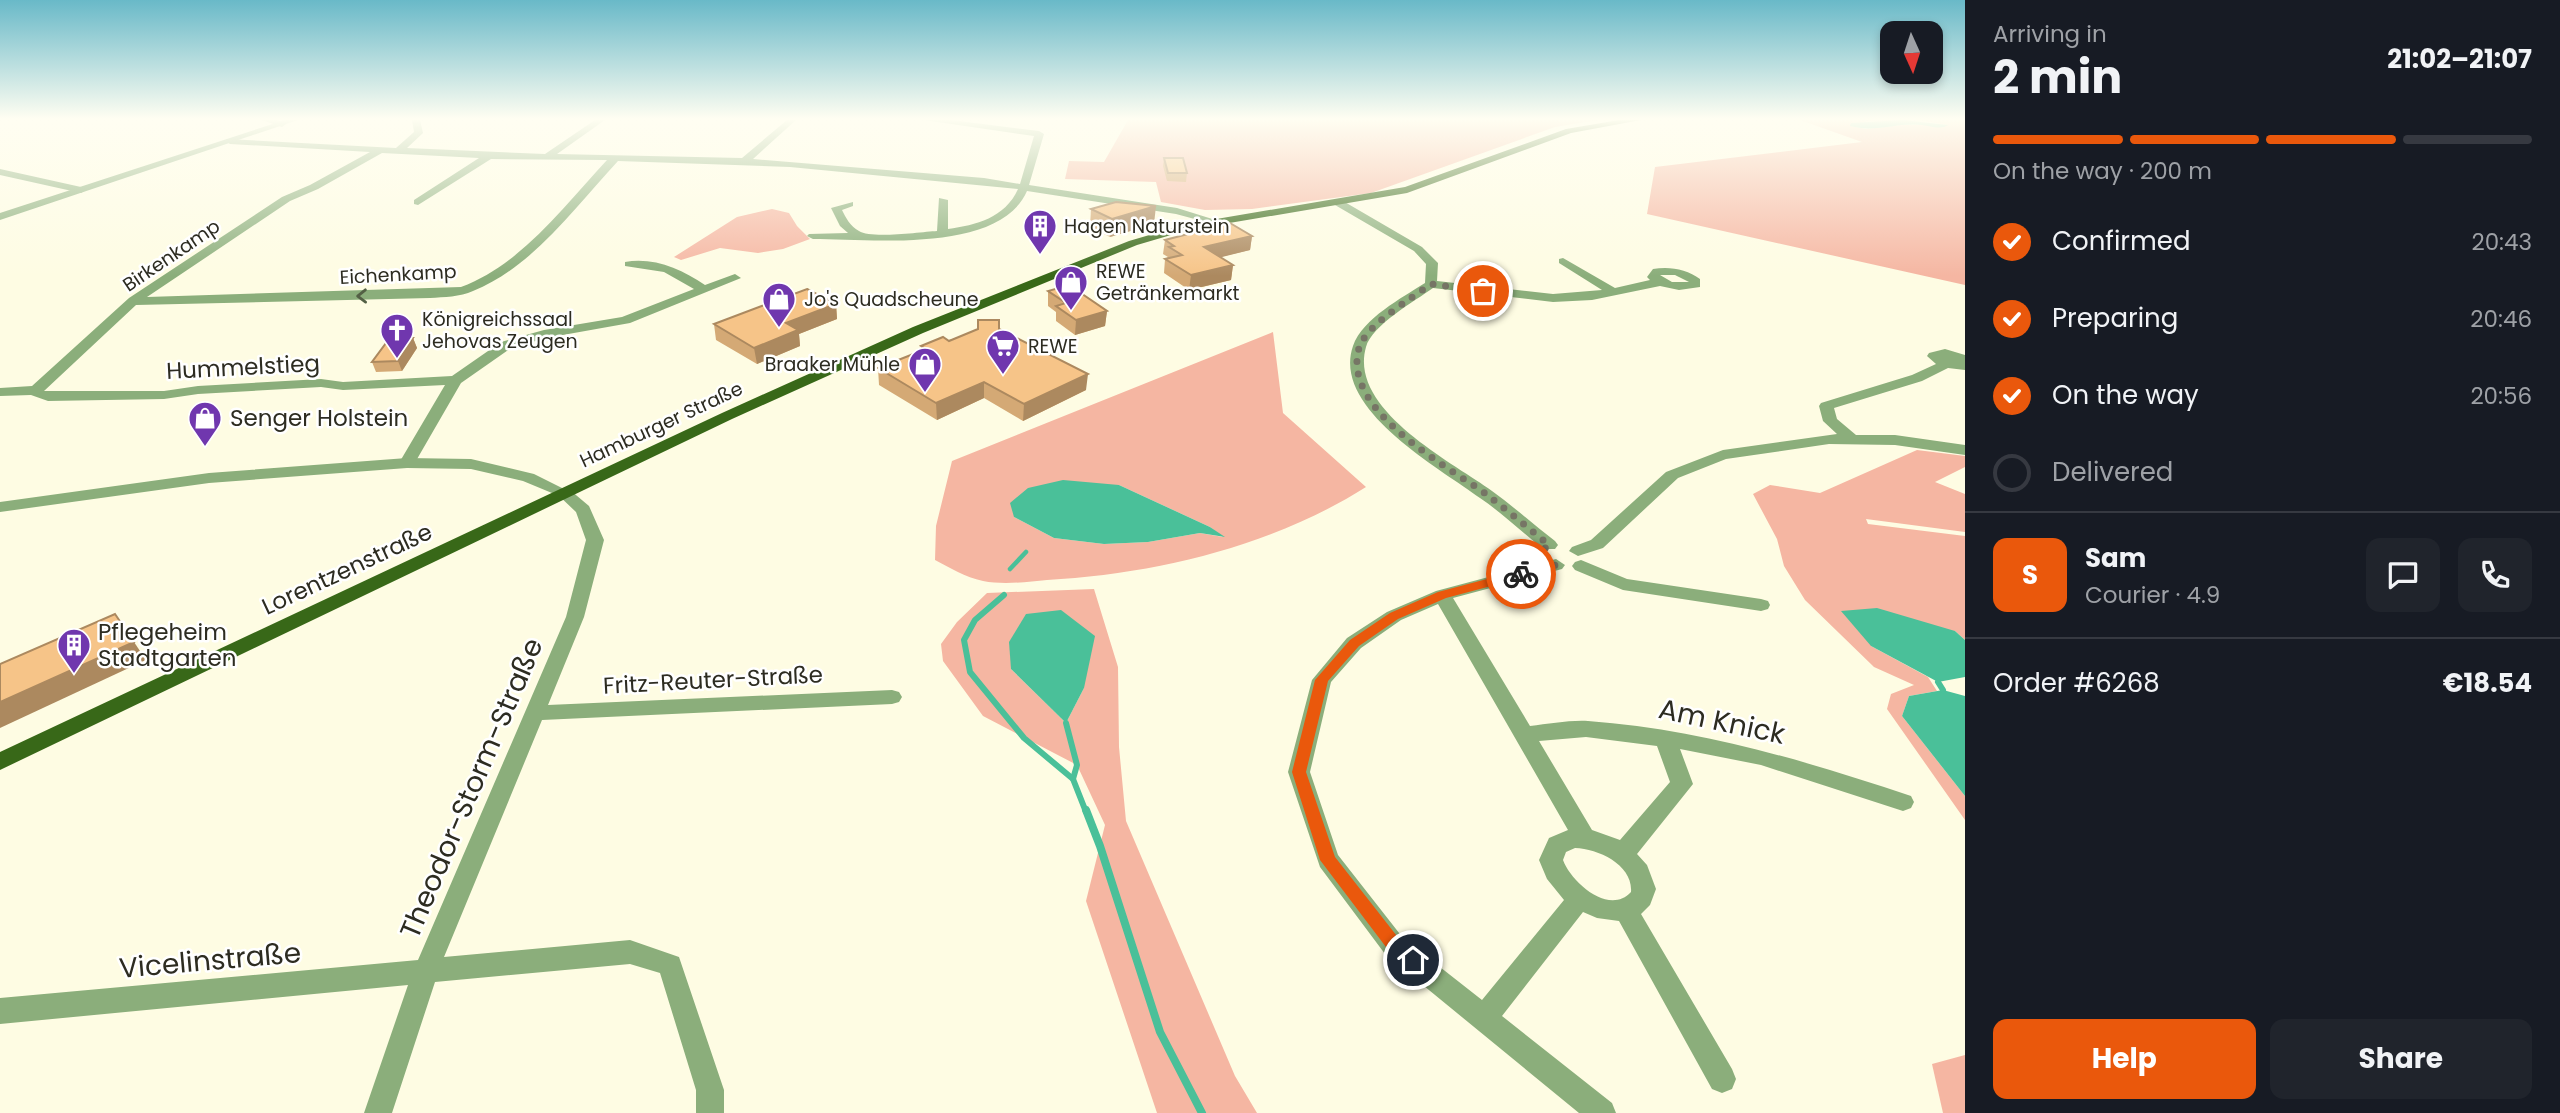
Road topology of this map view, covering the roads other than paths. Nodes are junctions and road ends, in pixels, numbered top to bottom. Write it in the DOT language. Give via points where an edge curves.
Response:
graph roads {
  1 [pos="0,172"];
  2 [pos="136,172"];
  3 [pos="341,172"];
  4 [pos="464,172"];
  5 [pos="602,172"];
  6 [pos="894,172"];
  7 [pos="1030,172"];
  8 [pos="1460,172"];
  9 [pos="1026,188"];
  10 [pos="81,190"];
  11 [pos="943,200"];
  12 [pos="418,202"];
  13 [pos="1339,203"];
  14 [pos="849,204"];
  15 [pos="0,217"];
  16 [pos="1217,222"];
  17 [pos="942,232"];
  18 [pos="813,236"];
  19 [pos="861,238"];
  20 [pos="1563,261"];
  21 [pos="629,264"];
  22 [pos="735,278"];
  23 [pos="1660,282"];
  24 [pos="1431,284"];
  25 [pos="703,290"];
  26 [pos="1613,292"];
  27 [pos="133,301"];
  28 [pos="1965,359"];
  29 [pos="1946,364"];
  30 [pos="1965,366"];
  31 [pos="455,380"];
  32 [pos="36,390"];
  33 [pos="0,392"];
  34 [pos="1852,439"];
  35 [pos="1965,450"];
  36 [pos="408,463"];
  37 [pos="564,493"];
  38 [pos="0,507"];
  39 [pos="1552,555"];
  40 [pos="1580,559"];
  41 [pos="1442,595"];
  42 [pos="1761,605"];
  43 [pos="892,697"];
  44 [pos="537,713"];
  45 [pos="1524,734"];
  46 [pos="1666,740"];
  47 [pos="0,762"];
  48 [pos="1903,802"];
  49 [pos="1585,838"];
  50 [pos="1623,854"];
  51 [pos="1579,898"];
  52 [pos="1625,909"];
  53 [pos="426,971"];
  54 [pos="0,1011"];
  55 [pos="1485,1017"];
  56 [pos="1722,1079"];
  57 [pos="378,1113"];
  58 [pos="710,1113"];
  59 [pos="1602,1113"];
  1 -- 10 [label="street"];
  2 -- 10 [label="street"];
  3 -- 27 [label="street, Birkenkamp" via="286,199"];
  4 -- 12 [label="street"];
  5 -- 27 [label="street, Eichenkamp, one-way" via="535,245 465,290"];
  6 -- 9 [label="street"];
  7 -- 9 [label="street"];
  8 -- 13 [label="main road, Hamburger Straße"];
  9 -- 16 [label="street" via="1177,211"];
  9 -- 17 [label="street" via="998,218"];
  10 -- 15 [label="street"];
  11 -- 17 [label="street"];
  13 -- 16 [label="main road, Hamburger Straße"];
  13 -- 24 [label="street" via="1418,249 1432,263"];
  14 -- 19 [label="street" via="836,208 844,225"];
  16 -- 37 [label="main road, Hamburger Straße" via="1144,239 918,330"];
  17 -- 19 [label="street"];
  18 -- 19 [label="street"];
  20 -- 26 [label="street"];
  21 -- 25 [label="street" via="666,266"];
  22 -- 25 [label="street"];
  23 -- 26 [label="street"];
  24 -- 26 [label="street" via="1553,298"];
  24 -- 39 [label="street" via="1374,327 1359,347 1357,369 1379,414 1486,494"];
  25 -- 31 [label="street" via="625,320 521,339"];
  27 -- 32 [label="street, Birkenkamp"];
  28 -- 29 [label="street" via="1935,354"];
  29 -- 30 [label="street"];
  29 -- 34 [label="street" via="1826,406 1830,421"];
  31 -- 32 [label="street, Hummelstieg" via="151,395 48,397"];
  31 -- 36 [label="street"];
  32 -- 33 [label="street, Hummelstieg"];
  34 -- 35 [label="street"];
  34 -- 40 [label="street" via="1723,455 1672,475"];
  36 -- 37 [label="street, Hamburger Straße" via="471,464 528,477"];
  36 -- 38 [label="street, Hamburger Straße" via="209,478"];
  37 -- 44 [label="street, Theodor-Storm-Straße" via="583,510 594,540 575,617"];
  37 -- 47 [label="main road, Lorentzenstraße"];
  39 -- 40 [label="street" via="1570,568"];
  39 -- 41 [label="street"];
  40 -- 42 [label="street" via="1623,584"];
  41 -- 45 [label="street"];
  41 -- 55 [label="street" via="1394,616 1354,643 1322,680 1299,772 1328,860 1394,946"];
  43 -- 44 [label="street, Fritz-Reuter-Straße"];
  44 -- 53 [label="street, Theodor-Storm-Straße"];
  45 -- 46 [label="street, Am Knick" via="1586,729"];
  45 -- 49 [label="street"];
  46 -- 48 [label="street, Am Knick" via="1761,757"];
  46 -- 50 [label="street" via="1682,784"];
  49 -- 50 [label="street"];
  49 -- 51 [label="street" via="1557,845 1551,860 1559,880"];
  50 -- 52 [label="street" via="1644,887 1642,898"];
  51 -- 52 [label="street" via="1610,910"];
  51 -- 55 [label="street"];
  52 -- 56 [label="street"];
  53 -- 54 [label="street, Vicelinstraße"];
  53 -- 57 [label="street, Theodor-Storm-Straße"];
  53 -- 58 [label="street, Vicelinstraße" via="629,952 670,965 709,1090"];
  55 -- 59 [label="street"];
}
